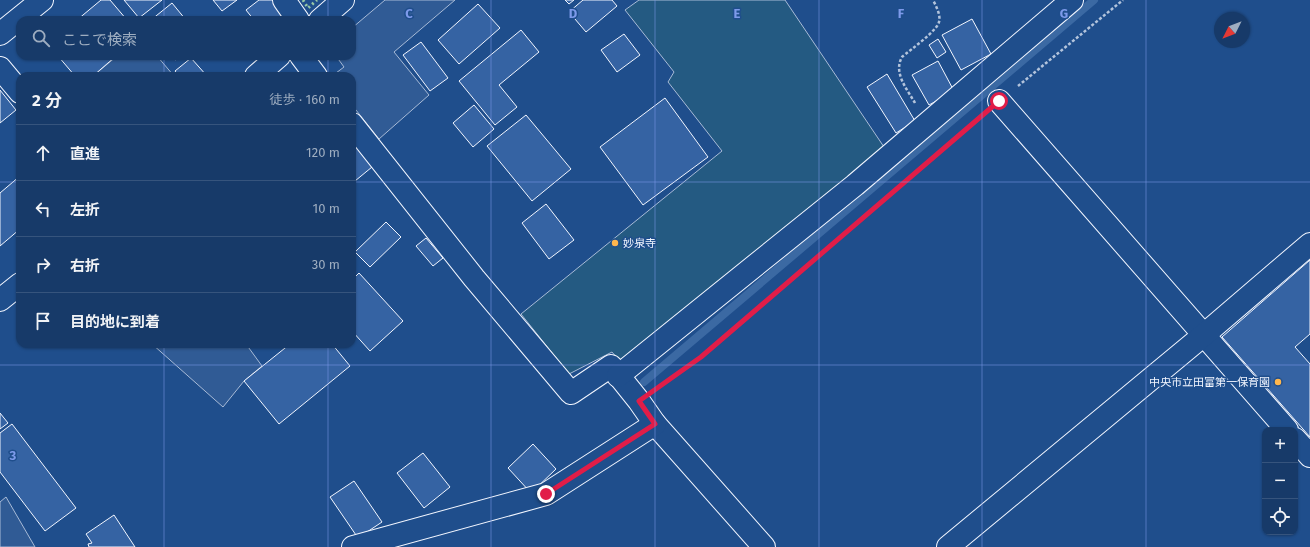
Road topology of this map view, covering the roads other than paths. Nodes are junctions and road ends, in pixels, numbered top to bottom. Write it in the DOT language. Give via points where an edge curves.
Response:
graph roads {
  1 [pos="42,0"];
  2 [pos="284,0"];
  3 [pos="343,0"];
  4 [pos="1072,0"];
  5 [pos="22,16"];
  6 [pos="295,16"];
  7 [pos="325,16"];
  8 [pos="16,21"];
  9 [pos="0,34"];
  10 [pos="274,60"];
  11 [pos="304,60"];
  12 [pos="0,68"];
  13 [pos="261,72"];
  14 [pos="313,72"];
  15 [pos="16,87"];
  16 [pos="999,101"];
  17 [pos="356,129"];
  18 [pos="1310,244"];
  19 [pos="16,287"];
  20 [pos="0,300"];
  21 [pos="1205,334"];
  22 [pos="618,376"];
  23 [pos="655,424"];
  24 [pos="1284,427"];
  25 [pos="1298,442"];
  26 [pos="1310,456"];
  27 [pos="353,547"];
  28 [pos="764,547"];
  29 [pos="948,547"];
  1 -- 5 [label="street"];
  2 -- 6 [label="street"];
  3 -- 7 [label="street"];
  4 -- 22 [label="street" via="855,185"];
  8 -- 9 [label="street"];
  10 -- 13 [label="street"];
  11 -- 14 [label="street"];
  12 -- 15 [label="street"];
  16 -- 21 [label="street"];
  17 -- 22 [label="street" via="469,272 571,393 611,366"];
  18 -- 21 [label="street"];
  19 -- 20 [label="street"];
  21 -- 24 [label="street"];
  21 -- 29 [label="street"];
  22 -- 23 [label="street"];
  23 -- 27 [label="street" via="546,494"];
  23 -- 28 [label="street"];
  25 -- 26 [label="street"];
}
